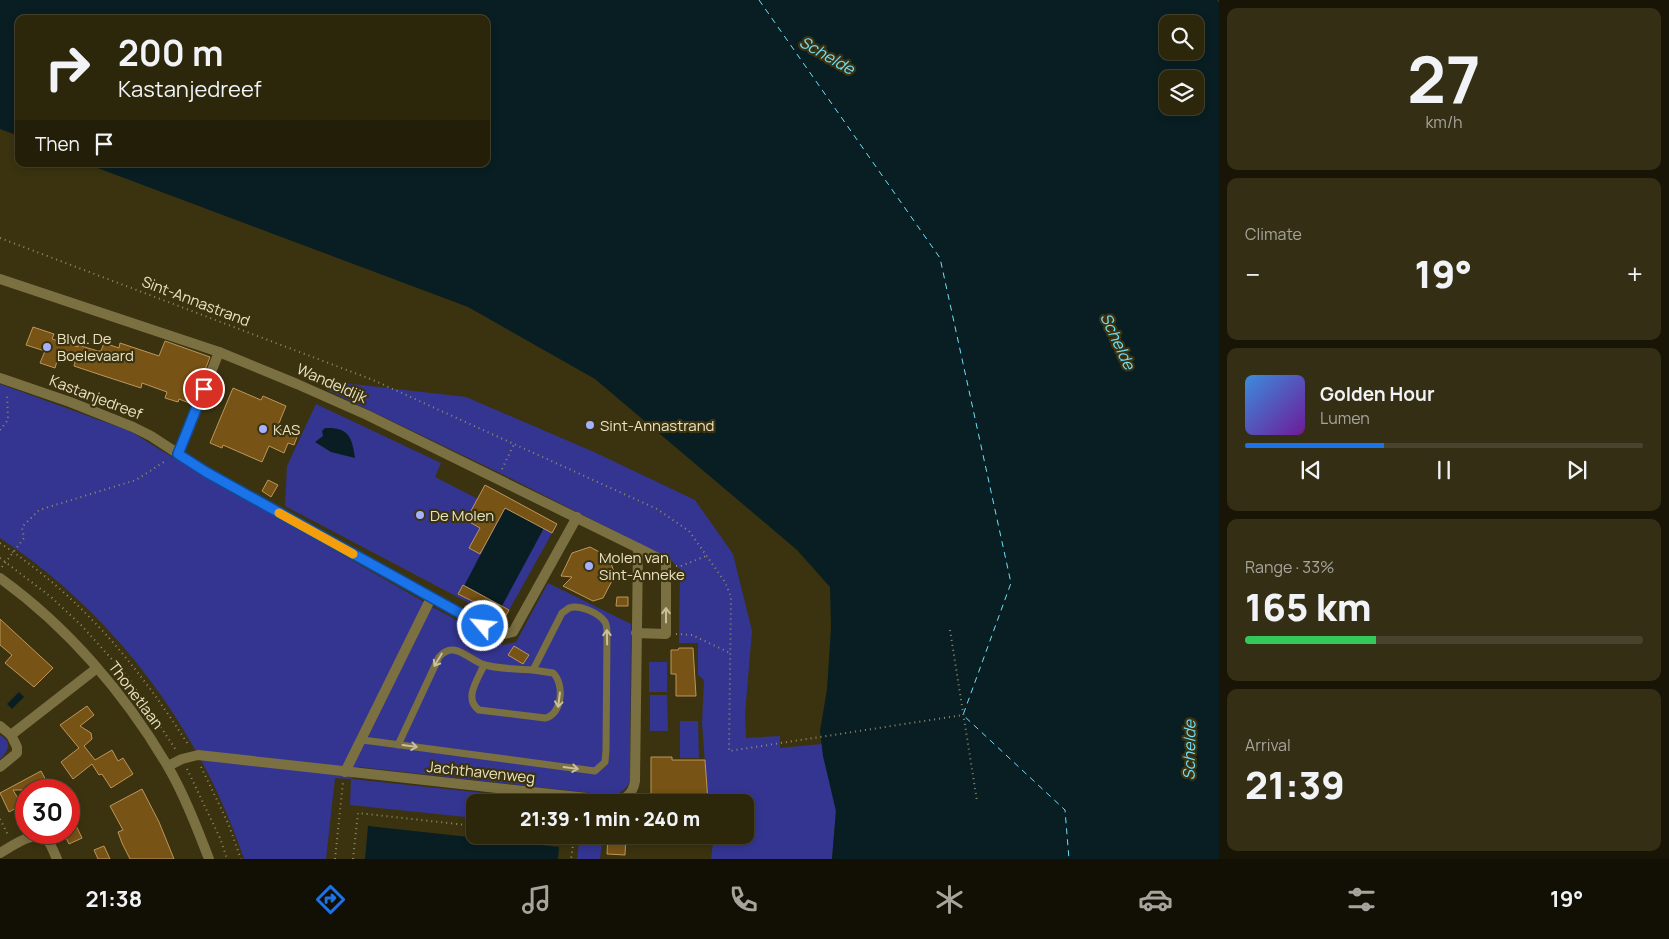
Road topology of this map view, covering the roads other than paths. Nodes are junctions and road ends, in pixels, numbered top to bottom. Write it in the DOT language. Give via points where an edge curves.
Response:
graph roads {
  1 [pos="0,279"];
  2 [pos="219,352"];
  3 [pos="4,379"];
  4 [pos="178,454"];
  5 [pos="577,517"];
  6 [pos="638,548"];
  7 [pos="0,578"];
  8 [pos="431,598"];
  9 [pos="636,633"];
  10 [pos="484,665"];
  11 [pos="97,668"];
  12 [pos="533,670"];
  13 [pos="0,726"];
  14 [pos="11,735"];
  15 [pos="362,740"];
  16 [pos="398,745"];
  17 [pos="168,766"];
  18 [pos="0,767"];
  19 [pos="345,772"];
  20 [pos="0,853"];
  21 [pos="57,859"];
  22 [pos="209,859"];
  1 -- 2 [label="street, Wandeldijk"];
  2 -- 4 [label="street"];
  2 -- 5 [label="street, Wandeldijk" via="367,414"];
  3 -- 4 [label="street, Kastanjedreef" via="133,427"];
  4 -- 8 [label="street, Kastanjedreef"];
  5 -- 6 [label="street, Wandeldijk"];
  5 -- 8 [label="street, Kastanjedreef" via="513,632 500,635"];
  6 -- 9 [label="street, Jachthavenweg"];
  9 -- 6 [label="street, one-way" via="666,634 666,562"];
  7 -- 11 [label="street, Thonetlaan" via="42,612"];
  8 -- 15 [label="street"];
  9 -- 19 [label="street, Jachthavenweg" via="635,781 630,795 623,800"];
  10 -- 12 [label="lane"];
  12 -- 10 [label="lane, one-way" via="553,673 559,681 557,710 551,717 475,707 472,691"];
  10 -- 16 [label="lane, one-way" via="454,650 443,652"];
  11 -- 14 [label="street"];
  11 -- 17 [label="street, Thonetlaan" via="133,713"];
  16 -- 12 [label="lane, one-way" via="595,772 605,762 606,750 607,634 601,617 576,607 562,613"];
  13 -- 14 [label="street"];
  14 -- 18 [label="street" via="17,753"];
  15 -- 16 [label="lane"];
  15 -- 19 [label="street"];
  17 -- 19 [label="street, Jachthavenweg" via="195,756"];
  17 -- 22 [label="street, Thonetlaan"];
  20 -- 21 [label="street" via="39,835 48,840"];
}
